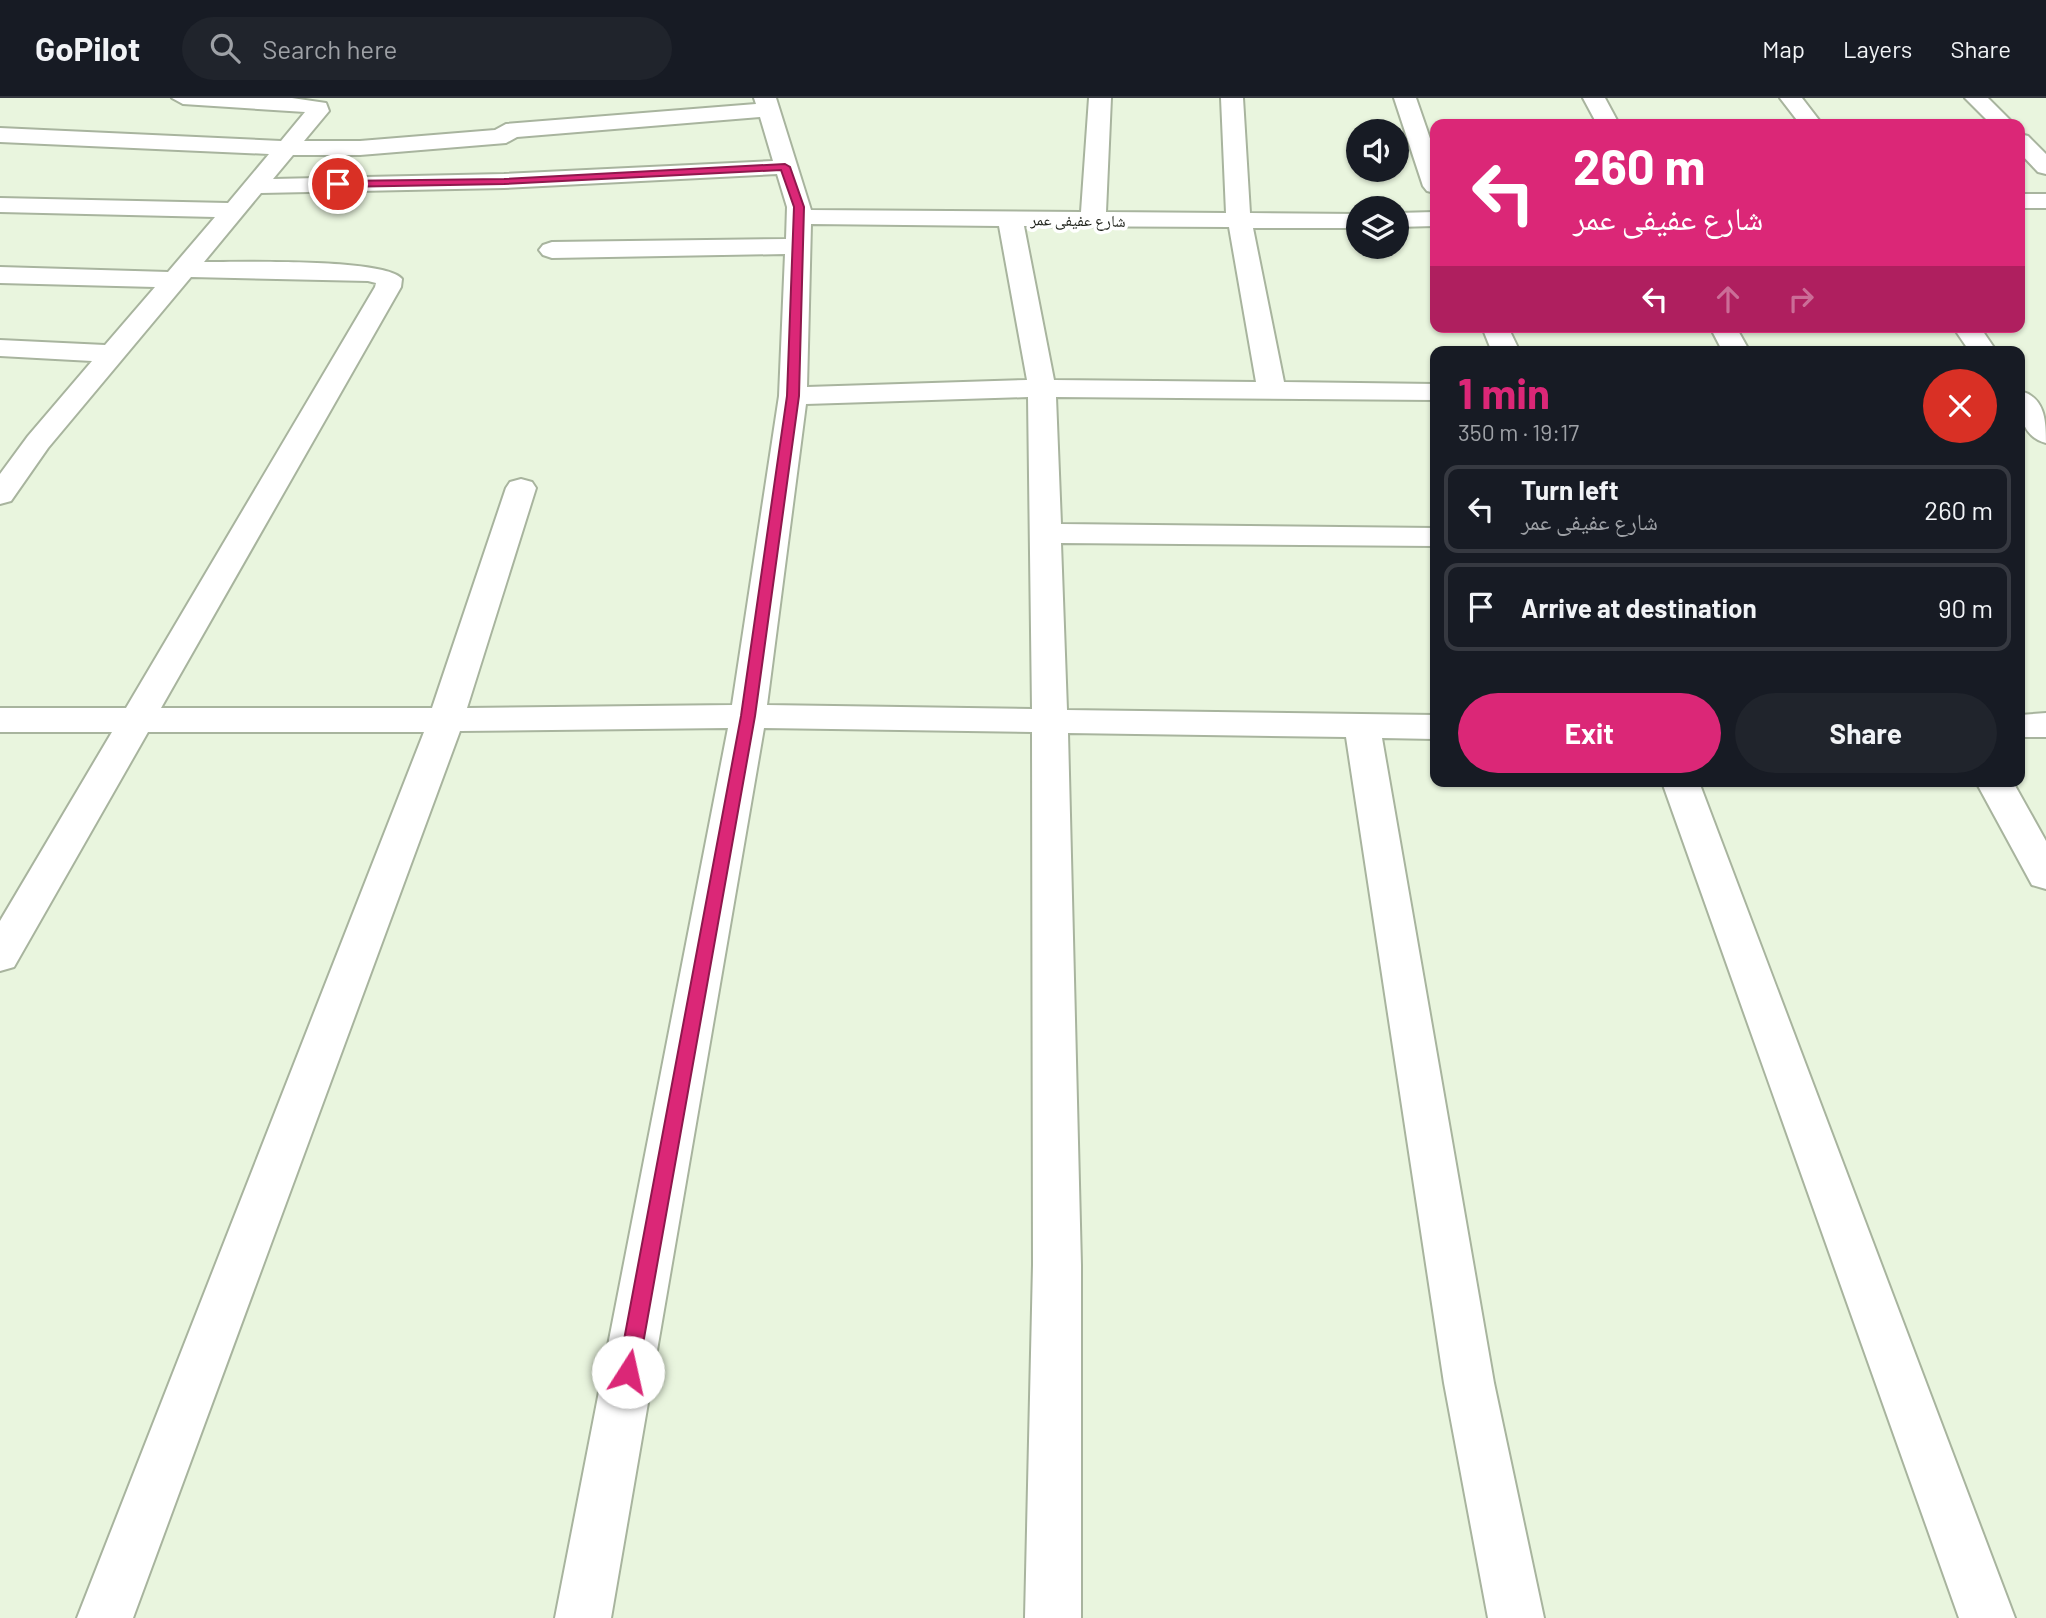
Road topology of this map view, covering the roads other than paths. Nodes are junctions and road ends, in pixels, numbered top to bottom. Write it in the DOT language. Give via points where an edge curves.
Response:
graph roads {
  1 [pos="183,98"];
  2 [pos="1100,98"];
  3 [pos="1232,98"];
  4 [pos="1405,98"];
  5 [pos="1594,98"];
  6 [pos="1791,98"];
  7 [pos="1976,98"];
  8 [pos="766,104"];
  9 [pos="1605,119"];
  10 [pos="1807,119"];
  11 [pos="1998,119"];
  12 [pos="506,125"];
  13 [pos="0,135"];
  14 [pos="2025,146"];
  15 [pos="289,148"];
  16 [pos="785,167"];
  17 [pos="2046,167"];
  18 [pos="1430,171"];
  19 [pos="504,181"];
  20 [pos="256,186"];
  21 [pos="2025,201"];
  22 [pos="2046,201"];
  23 [pos="0,205"];
  24 [pos="234,210"];
  25 [pos="1010,219"];
  26 [pos="1430,219"];
  27 [pos="1093,220"];
  28 [pos="1409,220"];
  29 [pos="1346,221"];
  30 [pos="1241,222"];
  31 [pos="799,231"];
  32 [pos="552,250"];
  33 [pos="0,275"];
  34 [pos="179,275"];
  35 [pos="0,348"];
  36 [pos="112,354"];
  37 [pos="1042,388"];
  38 [pos="1272,391"];
  39 [pos="1430,392"];
  40 [pos="793,396"];
  41 [pos="2025,405"];
  42 [pos="2046,434"];
  43 [pos="521,488"];
  44 [pos="0,495"];
  45 [pos="1046,533"];
  46 [pos="1430,537"];
  47 [pos="748,716"];
  48 [pos="1050,719"];
  49 [pos="0,720"];
  50 [pos="446,720"];
  51 [pos="133,721"];
  52 [pos="2046,725"];
  53 [pos="1362,726"];
  54 [pos="2025,726"];
  55 [pos="1430,727"];
  56 [pos="1682,787"];
  57 [pos="1997,787"];
  58 [pos="2046,875"];
  59 [pos="0,956"];
  60 [pos="105,1618"];
  61 [pos="583,1618"];
  62 [pos="1053,1618"];
  63 [pos="1516,1618"];
  64 [pos="1987,1618"];
  1 -- 15 [label="street" via="318,108"];
  2 -- 27 [label="street"];
  3 -- 30 [label="street"];
  4 -- 18 [label="street"];
  5 -- 9 [label="street"];
  6 -- 10 [label="street"];
  7 -- 11 [label="street"];
  8 -- 12 [label="street"];
  8 -- 16 [label="street"];
  12 -- 15 [label="street" via="360,148"];
  12 -- 19 [label="street"];
  13 -- 15 [label="street"];
  14 -- 17 [label="street"];
  15 -- 20 [label="street"];
  16 -- 19 [label="street"];
  16 -- 31 [label="street" via="799,207"];
  19 -- 20 [label="street"];
  20 -- 24 [label="street"];
  21 -- 22 [label="street"];
  23 -- 24 [label="street"];
  24 -- 34 [label="street"];
  25 -- 27 [label="street, شارع عفيفى عمر"];
  25 -- 31 [label="street, شارع عفيفى عمر"];
  25 -- 37 [label="street"];
  26 -- 28 [label="street"];
  27 -- 30 [label="street, شارع عفيفى عمر"];
  29 -- 30 [label="street, شارع عفيفى عمر"];
  30 -- 38 [label="street"];
  31 -- 32 [label="street, شارع عفيفى عمر"];
  31 -- 40 [label="street"];
  33 -- 34 [label="street"];
  34 -- 36 [label="street"];
  34 -- 51 [label="street" via="370,273 389,279"];
  35 -- 36 [label="street"];
  36 -- 44 [label="street" via="37,442"];
  37 -- 38 [label="street"];
  37 -- 40 [label="street"];
  37 -- 45 [label="street"];
  38 -- 39 [label="street"];
  40 -- 47 [label="street"];
  41 -- 42 [label="street"];
  43 -- 50 [label="street"];
  45 -- 46 [label="street"];
  45 -- 48 [label="street"];
  47 -- 48 [label="street"];
  47 -- 50 [label="street"];
  47 -- 61 [label="street"];
  48 -- 53 [label="street"];
  48 -- 62 [label="street" via="1056,1265"];
  49 -- 51 [label="street"];
  50 -- 51 [label="street"];
  50 -- 60 [label="street"];
  51 -- 59 [label="street"];
  52 -- 54 [label="street"];
  53 -- 55 [label="street"];
  53 -- 63 [label="street" via="1469,1383"];
  56 -- 64 [label="street"];
  57 -- 58 [label="street"];
}
